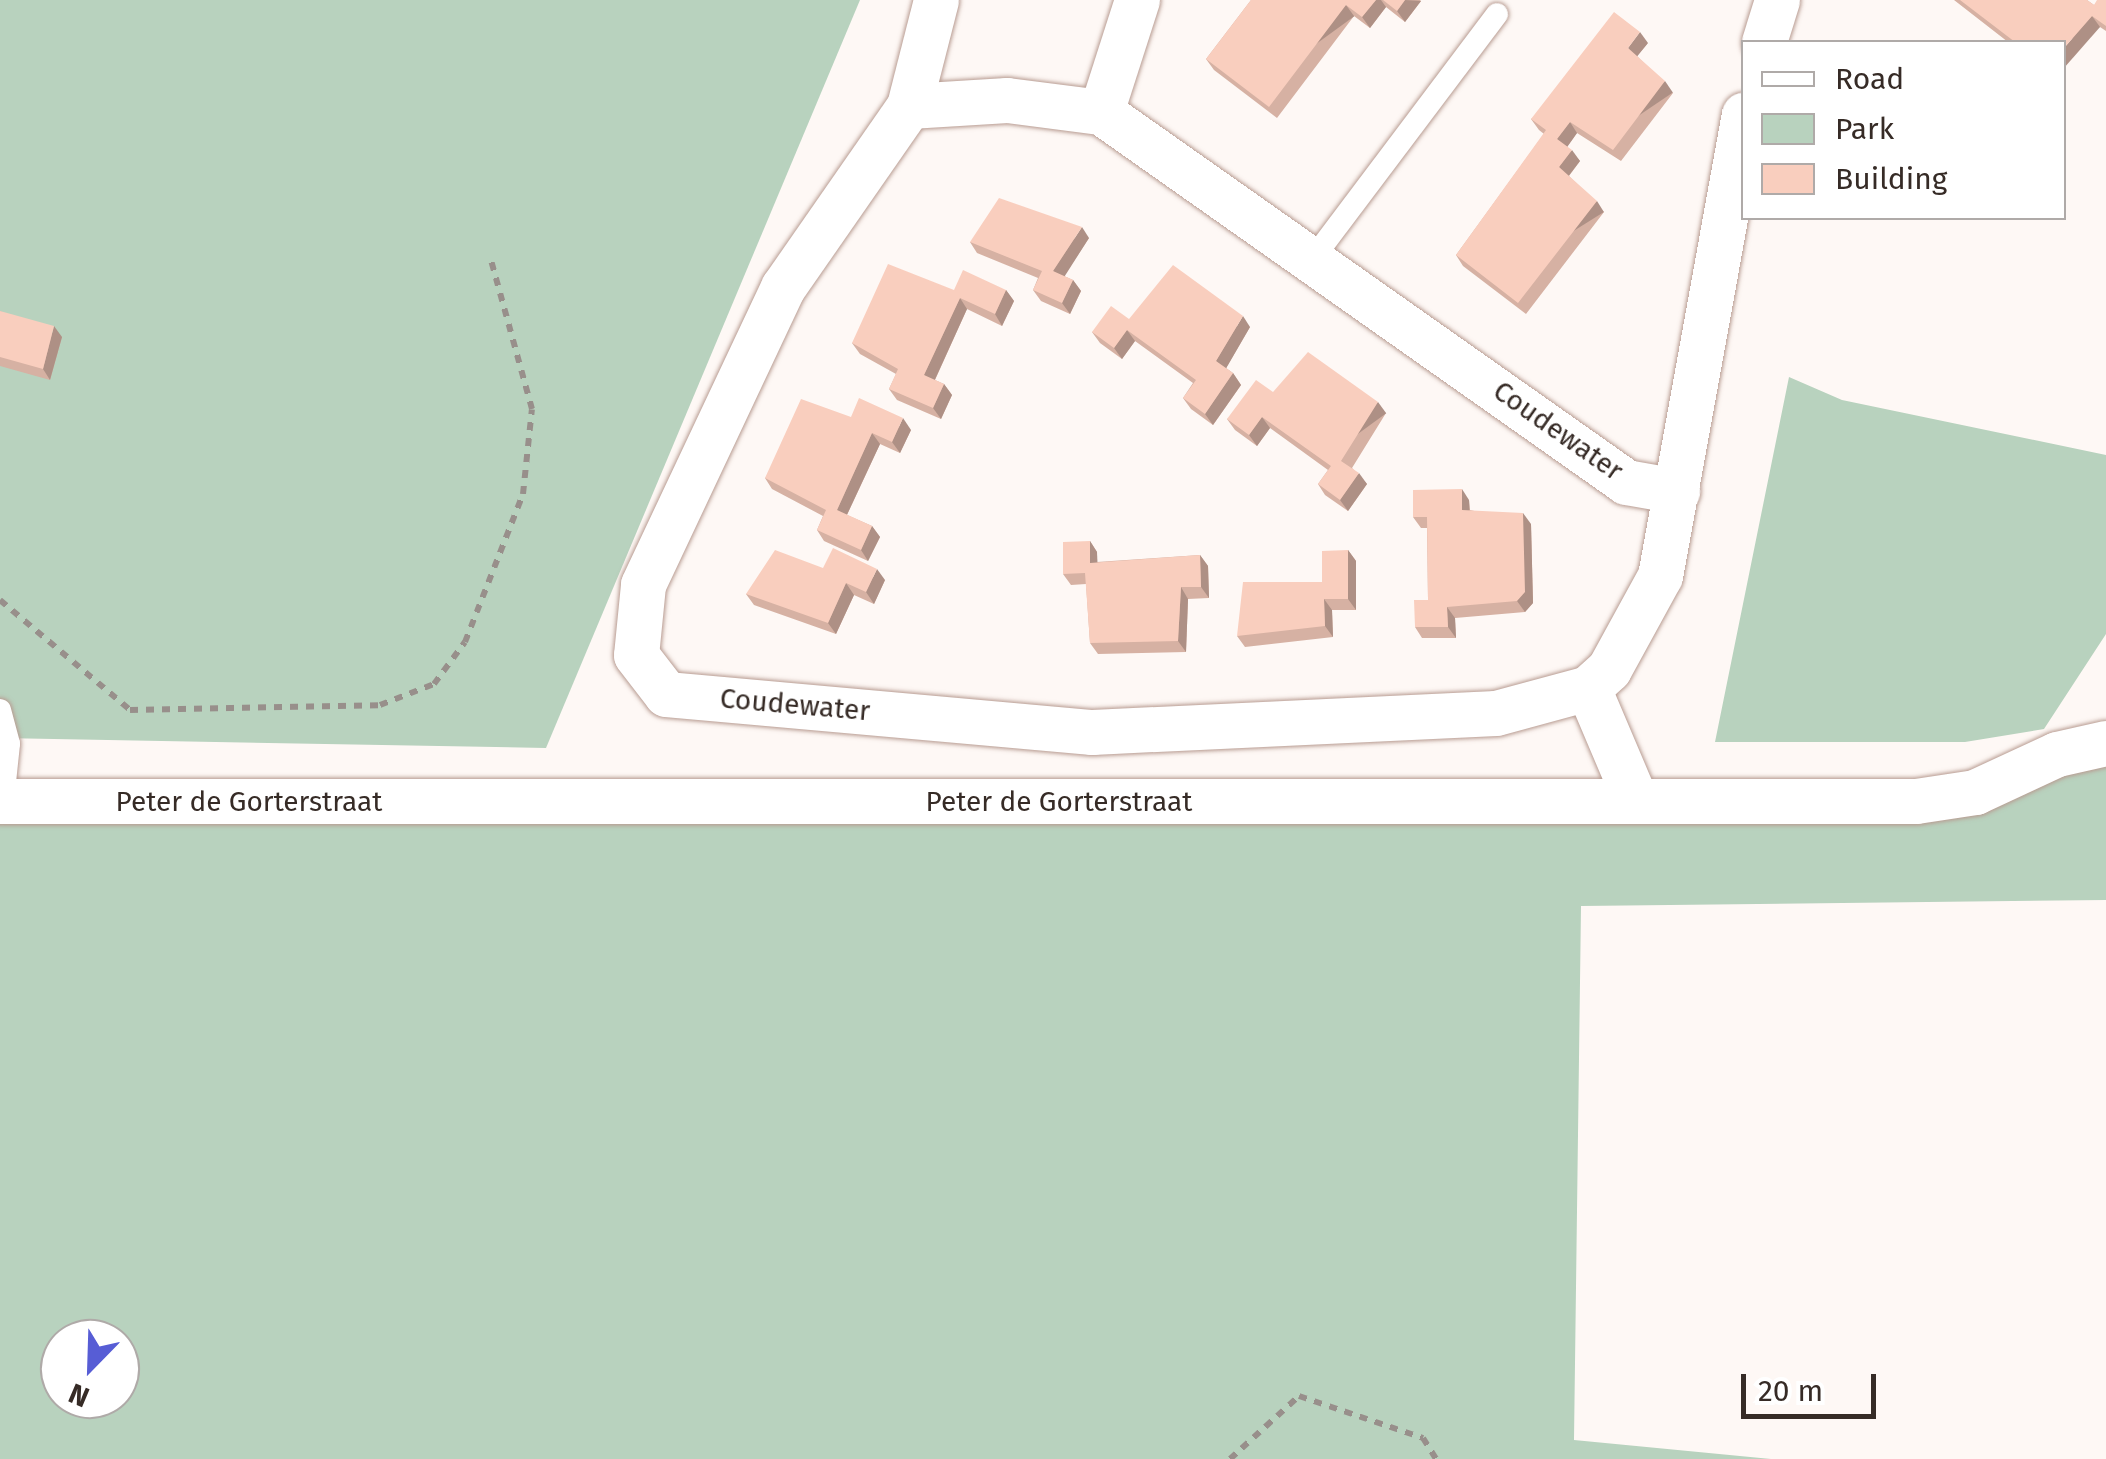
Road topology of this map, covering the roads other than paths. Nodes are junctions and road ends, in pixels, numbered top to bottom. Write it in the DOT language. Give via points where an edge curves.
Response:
graph roads {
  1 [pos="936,0"];
  2 [pos="1138,0"];
  3 [pos="1777,0"];
  4 [pos="1496,14"];
  5 [pos="1765,40"];
  6 [pos="909,106"];
  7 [pos="1102,112"];
  8 [pos="1741,132"];
  9 [pos="1314,258"];
  10 [pos="1677,491"];
  11 [pos="1588,688"];
  12 [pos="0,710"];
  13 [pos="2105,740"];
  14 [pos="1,801"];
  15 [pos="1636,801"];
  1 -- 6 [label="street, Coudewater"];
  2 -- 7 [label="street"];
  3 -- 5 [label="street"];
  4 -- 9 [label="lane"];
  6 -- 7 [label="street, Coudewater" via="1008,100"];
  6 -- 11 [label="street, Coudewater" via="783,287 643,584 636,655 666,694 1092,732 1496,713"];
  7 -- 9 [label="street, Coudewater"];
  8 -- 10 [label="street"];
  9 -- 10 [label="street, Coudewater" via="1626,482"];
  10 -- 11 [label="street" via="1660,576 1609,669"];
  11 -- 15 [label="street"];
  12 -- 14 [label="lane" via="8,744"];
  13 -- 15 [label="street, Peter de Gorterstraat" via="1946,799"];
  14 -- 15 [label="street, Peter de Gorterstraat"];
}
